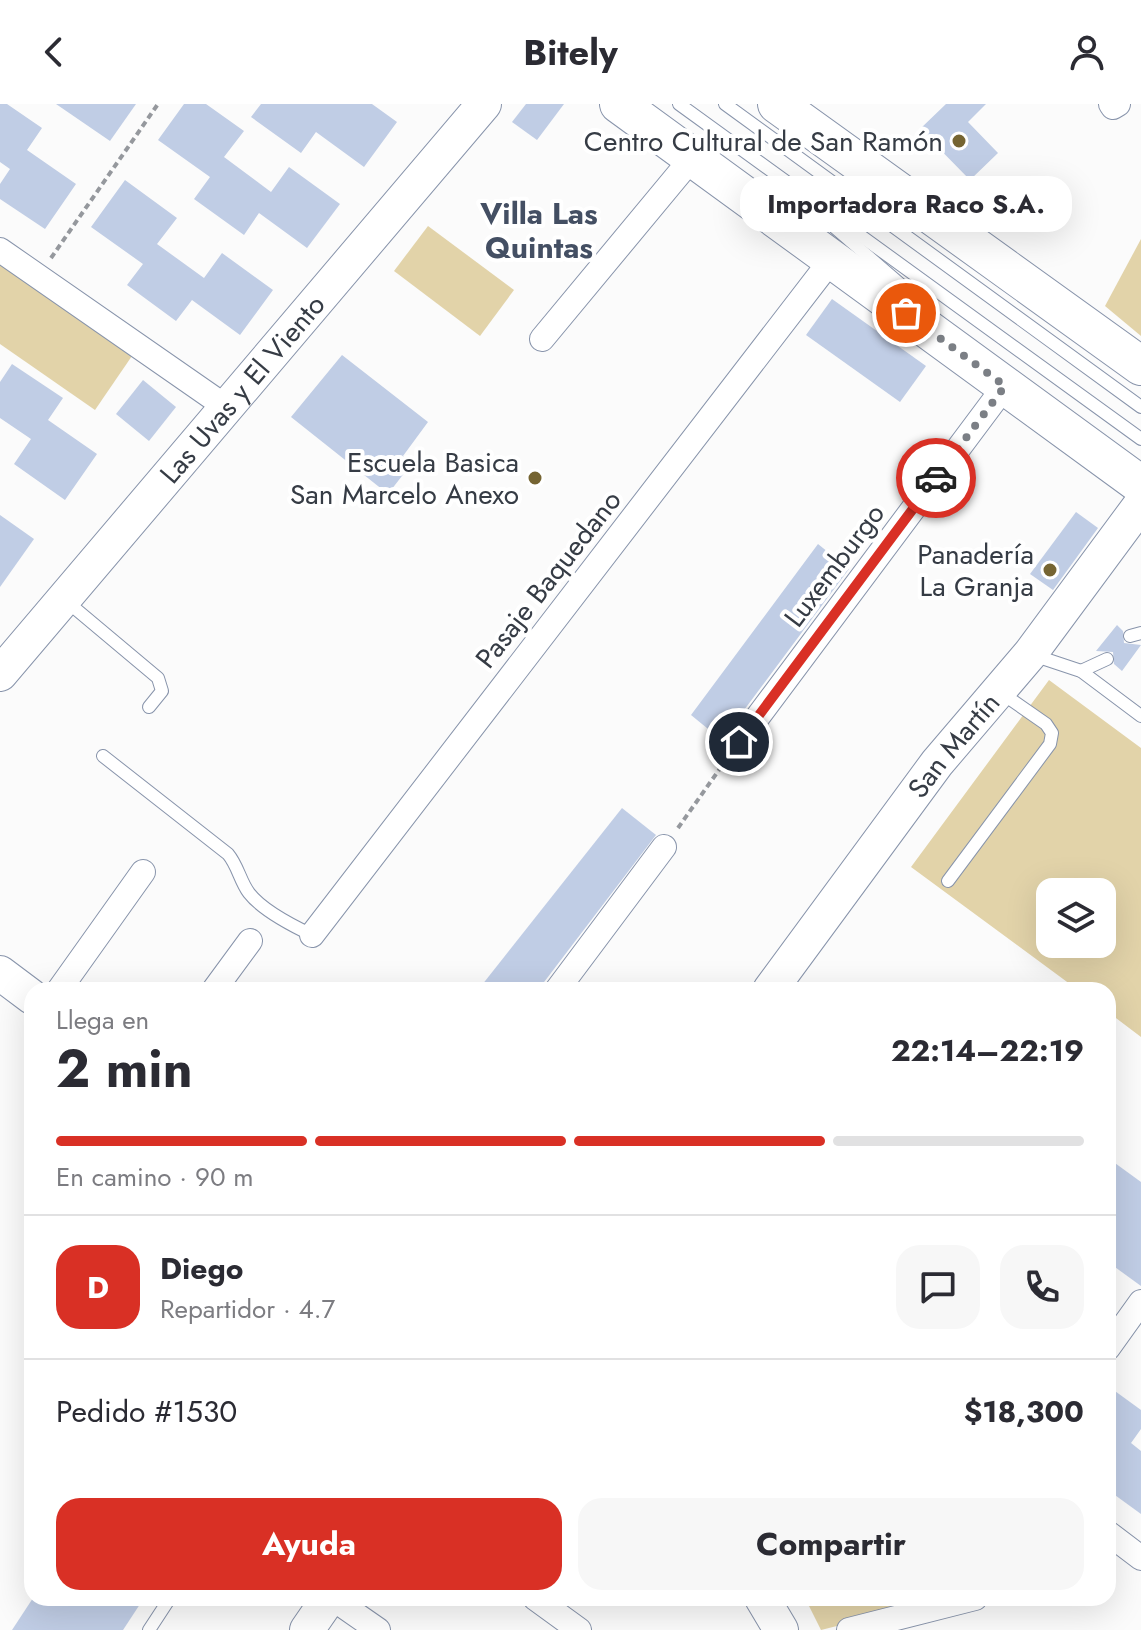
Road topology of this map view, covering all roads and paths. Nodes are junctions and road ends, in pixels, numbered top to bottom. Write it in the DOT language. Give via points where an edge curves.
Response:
graph roads {
  1 [pos="158,104"];
  2 [pos="484,104"];
  3 [pos="619,104"];
  4 [pos="679,104"];
  5 [pos="725,104"];
  6 [pos="777,104"];
  7 [pos="693,157"];
  8 [pos="784,180"];
  9 [pos="0,250"];
  10 [pos="832,259"];
  11 [pos="38,276"];
  12 [pos="937,315"];
  13 [pos="962,336"];
  14 [pos="542,339"];
  15 [pos="1141,366"];
  16 [pos="1005,386"];
  17 [pos="226,407"];
  18 [pos="1141,407"];
  19 [pos="1141,439"];
  20 [pos="1141,485"];
  21 [pos="1141,504"];
  22 [pos="64,599"];
  23 [pos="1030,654"];
  24 [pos="1107,659"];
  25 [pos="1081,671"];
  26 [pos="0,674"];
  27 [pos="999,691"];
  28 [pos="149,707"];
  29 [pos="1141,716"];
  30 [pos="739,742"];
  31 [pos="103,756"];
  32 [pos="664,847"];
  33 [pos="143,872"];
  34 [pos="948,881"];
  35 [pos="312,935"];
  36 [pos="250,941"];
  37 [pos="0,973"];
  38 [pos="65,982"];
  39 [pos="220,982"];
  40 [pos="563,982"];
  41 [pos="776,982"];
  42 [pos="24,991"];
  43 [pos="1141,1302"];
  44 [pos="1116,1337"];
  45 [pos="1116,1539"];
  46 [pos="1141,1558"];
  47 [pos="165,1606"];
  48 [pos="325,1606"];
  49 [pos="343,1606"];
  50 [pos="546,1606"];
  51 [pos="767,1606"];
  52 [pos="943,1606"];
  53 [pos="149,1630"];
  54 [pos="307,1630"];
  55 [pos="378,1630"];
  56 [pos="579,1630"];
  57 [pos="781,1630"];
  58 [pos="849,1630"];
  1 -- 11 [label="path"];
  2 -- 17 [label="street, Las Uvas y El Viento"];
  3 -- 7 [label="main road"];
  4 -- 8 [label="lane"];
  5 -- 18 [label="lane"];
  6 -- 15 [label="main road"];
  7 -- 10 [label="main road"];
  7 -- 14 [label="street"];
  8 -- 12 [label="lane"];
  8 -- 19 [label="lane"];
  9 -- 11 [label="street"];
  10 -- 16 [label="main road"];
  10 -- 35 [label="street, Pasaje Baquedano"];
  11 -- 17 [label="street"];
  13 -- 16 [label="lane"];
  16 -- 20 [label="main road"];
  16 -- 30 [label="street, Luxemburgo"];
  17 -- 22 [label="street, Las Uvas y El Viento"];
  21 -- 23 [label="street, San Martín"];
  22 -- 26 [label="street, Las Uvas y El Viento"];
  22 -- 28 [label="lane" via="158,678 162,691"];
  23 -- 25 [label="lane"];
  23 -- 27 [label="street, San Martín"];
  24 -- 25 [label="lane"];
  25 -- 29 [label="lane"];
  27 -- 34 [label="lane" via="1046,724 1052,733 1050,744"];
  27 -- 41 [label="street, San Martín" via="937,763"];
  30 -- 32 [label="path"];
  31 -- 35 [label="lane" via="228,854 249,893"];
  32 -- 40 [label="street"];
  33 -- 38 [label="street"];
  36 -- 39 [label="street"];
  37 -- 42 [label="street"];
  43 -- 44 [label="street"];
  45 -- 46 [label="street"];
  47 -- 53 [label="lane"];
  48 -- 54 [label="street"];
  49 -- 55 [label="street"];
  50 -- 56 [label="street"];
  51 -- 57 [label="street"];
  52 -- 58 [label="street"];
}
